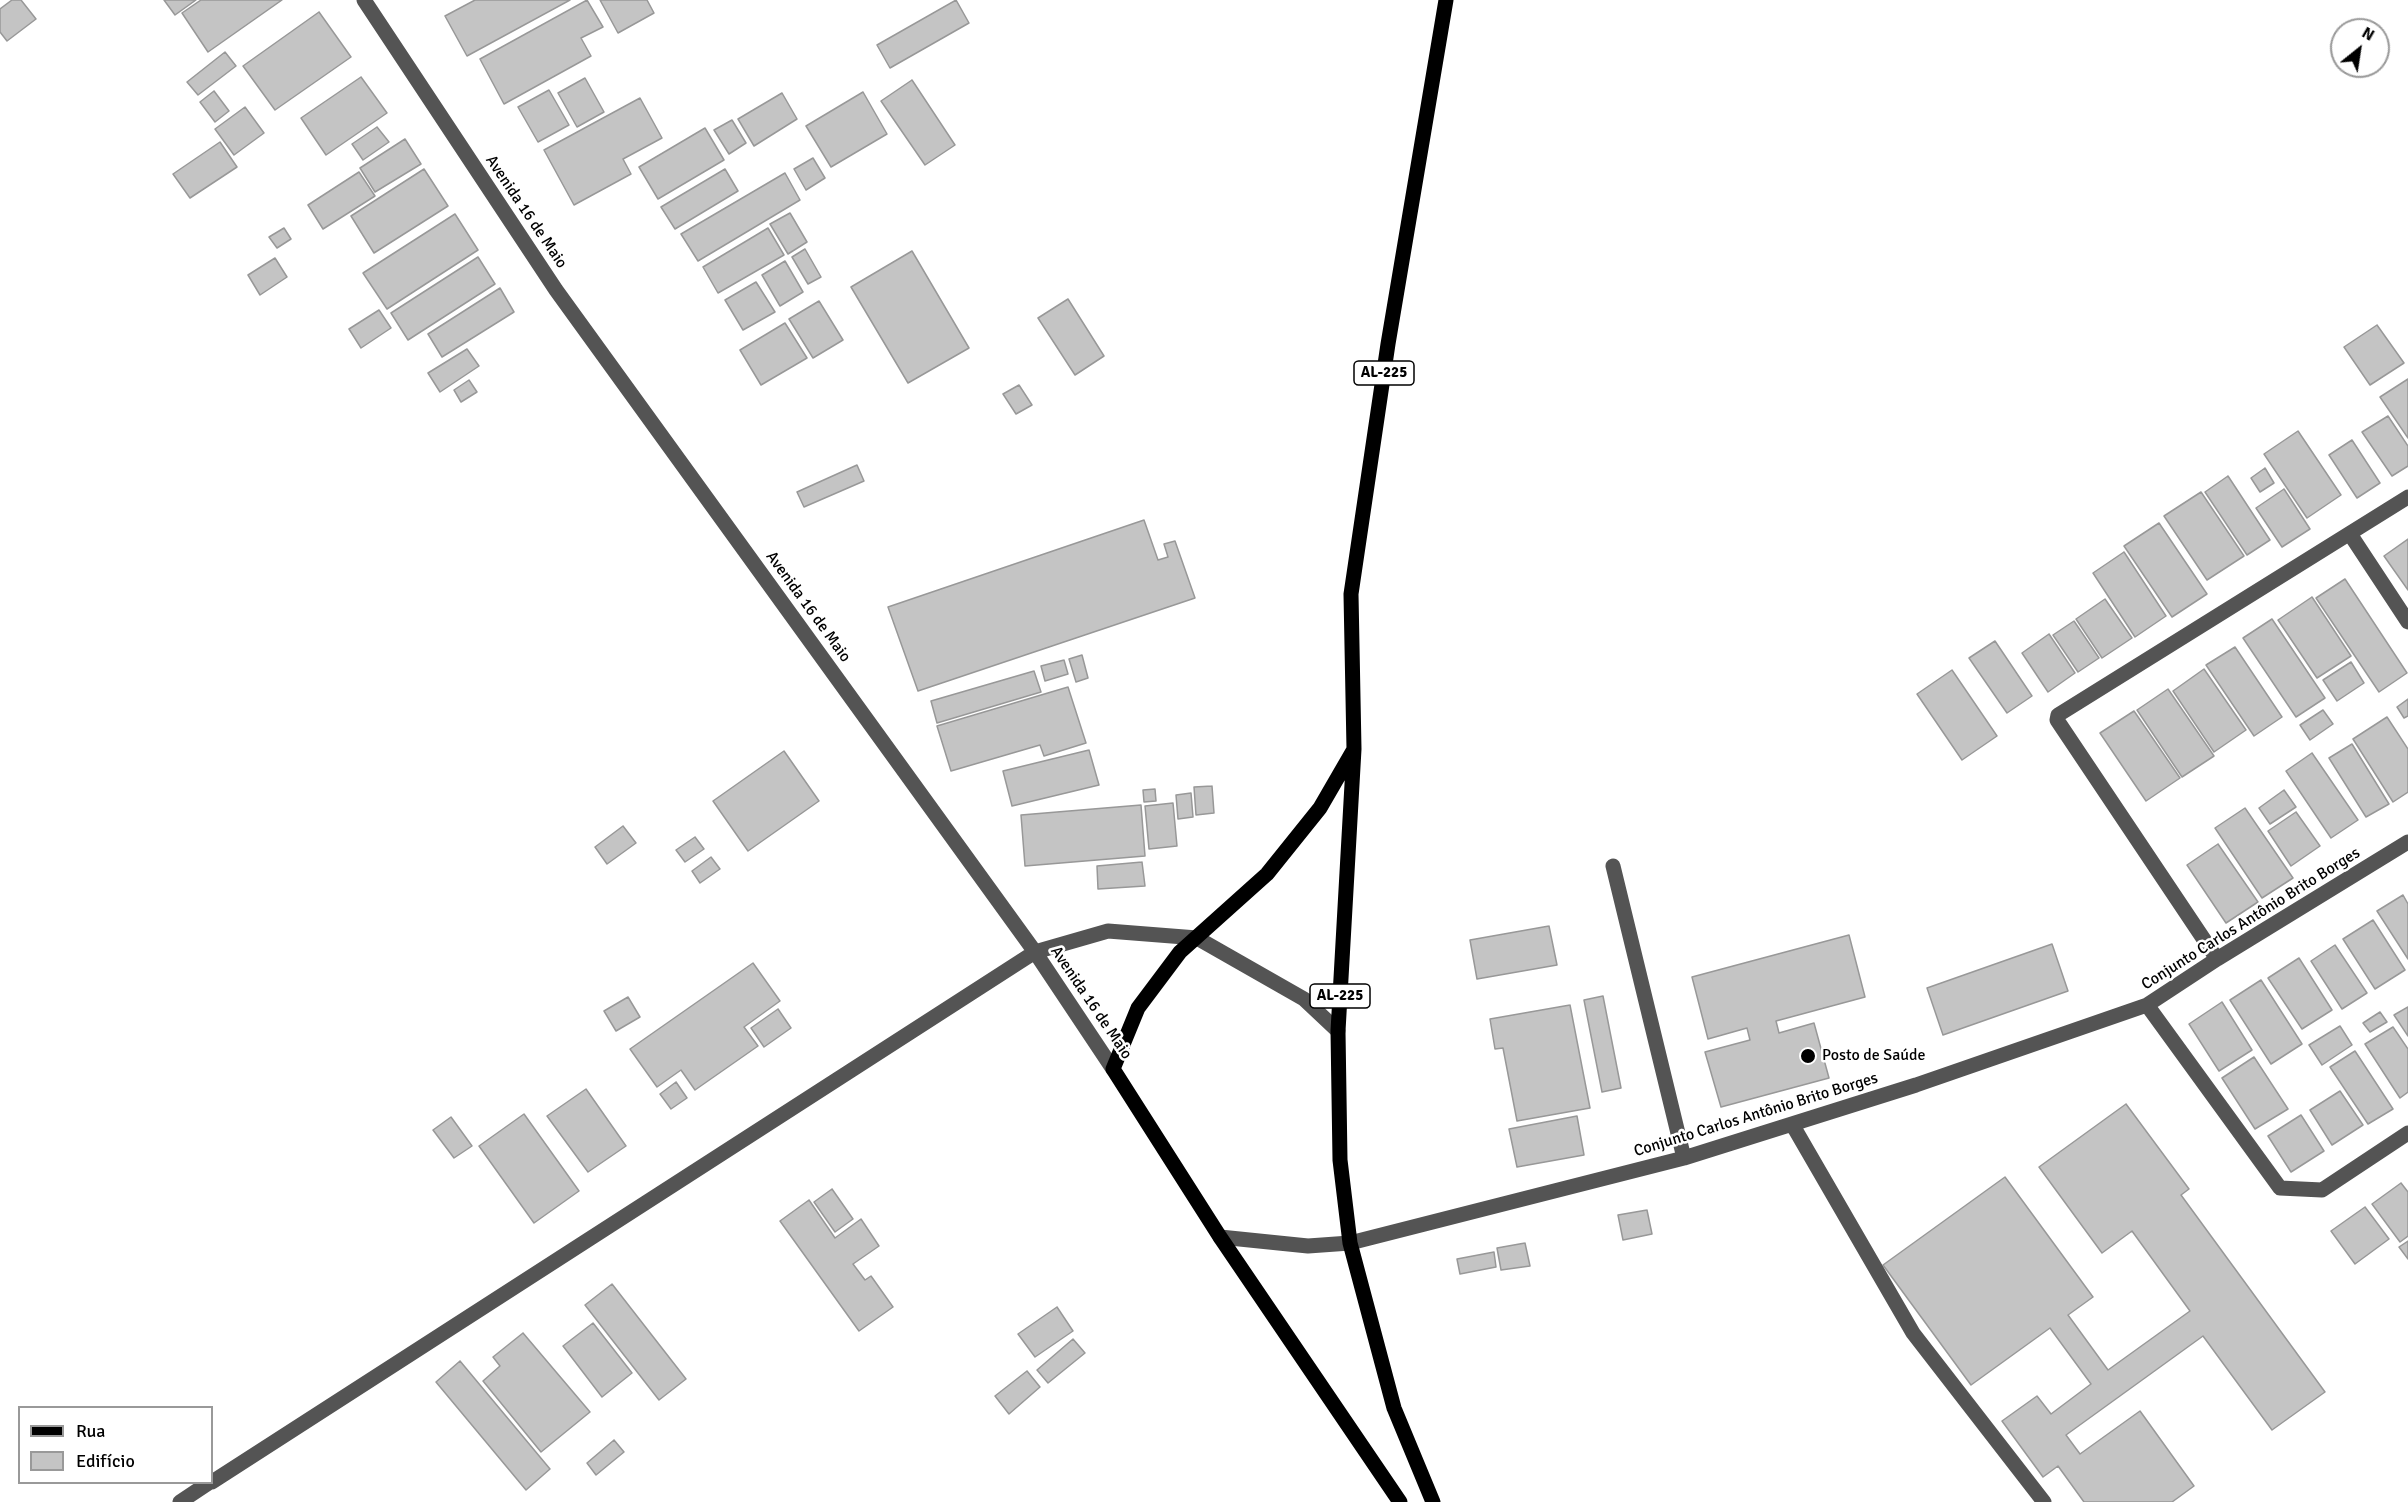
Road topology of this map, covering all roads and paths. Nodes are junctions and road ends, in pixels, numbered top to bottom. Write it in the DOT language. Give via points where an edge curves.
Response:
graph roads {
  1 [pos="364,0"];
  2 [pos="1446,0"];
  3 [pos="2408,497"];
  4 [pos="2350,534"];
  5 [pos="2408,622"];
  6 [pos="1354,749"];
  7 [pos="2408,842"];
  8 [pos="1613,866"];
  9 [pos="1197,938"];
  10 [pos="1035,952"];
  11 [pos="2217,959"];
  12 [pos="2147,1005"];
  13 [pos="1338,1031"];
  14 [pos="1113,1069"];
  15 [pos="1792,1124"];
  16 [pos="2408,1133"];
  17 [pos="1684,1158"];
  18 [pos="1220,1237"];
  19 [pos="1350,1243"];
  20 [pos="213,1481"];
  21 [pos="208,1484"];
  22 [pos="180,1502"];
  23 [pos="1400,1502"];
  24 [pos="1433,1502"];
  25 [pos="2044,1502"];
  1 -- 10 [label="street, Avenida 16 de Maio" via="556,290"];
  2 -- 6 [label="main road, AL-225" via="1351,594"];
  3 -- 4 [label="street"];
  4 -- 5 [label="street"];
  4 -- 11 [label="street" via="2058,715 2057,720"];
  6 -- 9 [label="main road" via="1320,808 1267,874"];
  6 -- 13 [label="main road, AL-225"];
  7 -- 11 [label="street, Conjunto Carlos Antônio Brito Borges"];
  8 -- 17 [label="street"];
  9 -- 10 [label="street" via="1108,931"];
  9 -- 13 [label="street" via="1304,999"];
  9 -- 14 [label="main road" via="1180,952 1138,1008"];
  10 -- 14 [label="street, Avenida 16 de Maio"];
  10 -- 20 [label="street"];
  11 -- 12 [label="street, Conjunto Carlos Antônio Brito Borges"];
  12 -- 15 [label="street, Conjunto Carlos Antônio Brito Borges"];
  12 -- 16 [label="street" via="2280,1188 2322,1190"];
  13 -- 19 [label="main road, AL-225" via="1340,1160"];
  14 -- 18 [label="main road, Avenida 16 de Maio"];
  15 -- 17 [label="street, Conjunto Carlos Antônio Brito Borges"];
  15 -- 25 [label="street" via="1913,1334"];
  17 -- 19 [label="street, Conjunto Carlos Antônio Brito Borges"];
  18 -- 19 [label="street, Conjunto Carlos Antônio Brito Borges" via="1308,1246"];
  18 -- 23 [label="main road, Avenida 16 de Maio"];
  19 -- 24 [label="main road, AL-225" via="1394,1408"];
  21 -- 22 [label="street"];
}
